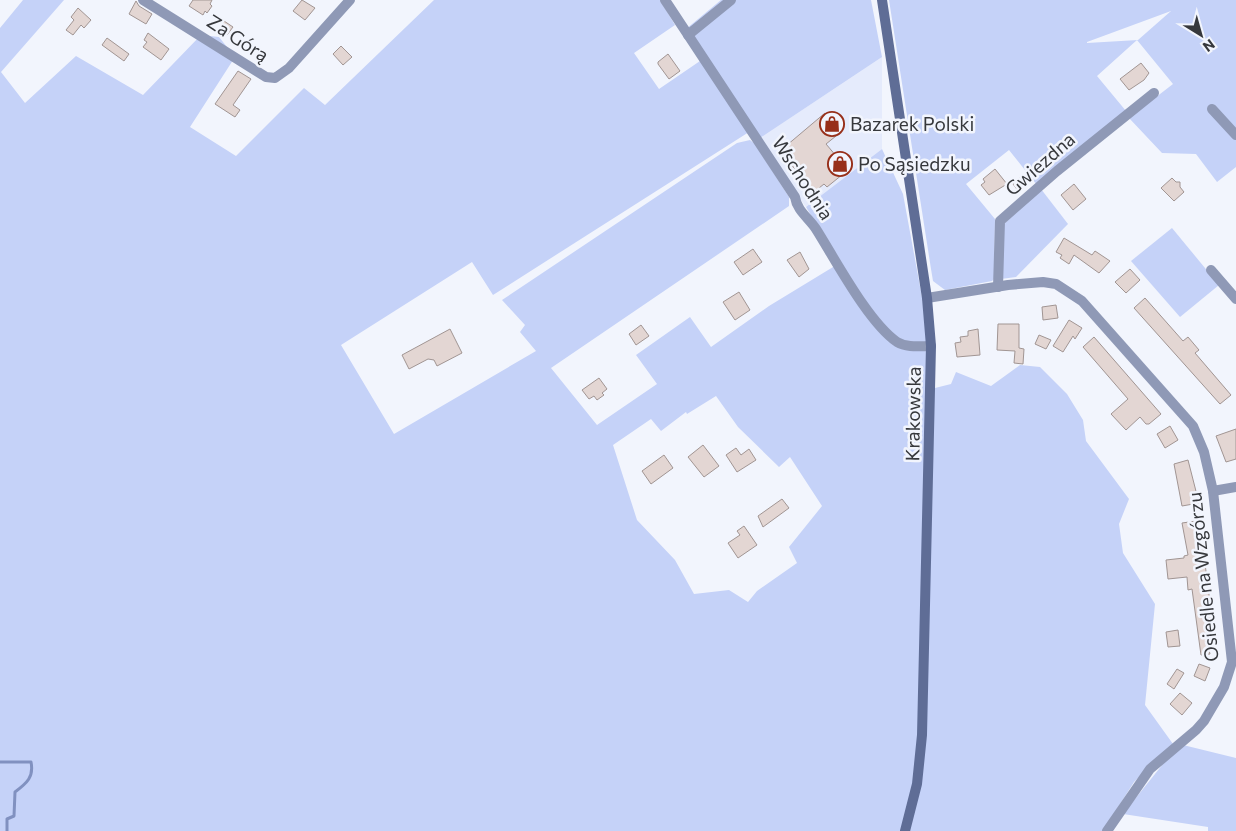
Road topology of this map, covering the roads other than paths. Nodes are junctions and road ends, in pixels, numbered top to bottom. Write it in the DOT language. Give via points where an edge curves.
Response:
graph roads {
  1 [pos="143,0"];
  2 [pos="350,0"];
  3 [pos="665,0"];
  4 [pos="730,0"];
  5 [pos="882,0"];
  6 [pos="688,35"];
  7 [pos="1154,93"];
  8 [pos="1212,109"];
  9 [pos="1236,136"];
  10 [pos="1211,270"];
  11 [pos="998,287"];
  12 [pos="927,298"];
  13 [pos="1236,300"];
  14 [pos="931,346"];
  15 [pos="1236,487"];
  16 [pos="1212,491"];
  17 [pos="906,831"];
  18 [pos="1107,831"];
  1 -- 2 [label="street, Za Górą" via="266,77 275,78 289,68"];
  3 -- 6 [label="street, Wschodnia"];
  4 -- 6 [label="street"];
  5 -- 12 [label="main road, Krakowska"];
  6 -- 14 [label="street, Wschodnia" via="795,198 796,206 814,226 856,294 882,328 900,343"];
  7 -- 11 [label="street, Gwiezdna" via="1000,221"];
  8 -- 9 [label="street"];
  10 -- 13 [label="street"];
  11 -- 12 [label="street, Osiedle na Wzgórzu"];
  11 -- 16 [label="street, Osiedle na Wzgórzu" via="1043,282 1067,290 1082,301 1194,426 1204,452"];
  12 -- 14 [label="main road, Krakowska"];
  14 -- 17 [label="main road, Krakowska" via="922,735 917,784"];
  15 -- 16 [label="street"];
  16 -- 18 [label="street, Osiedle na Wzgórzu" via="1232,662 1230,671 1204,721 1150,769"];
}
